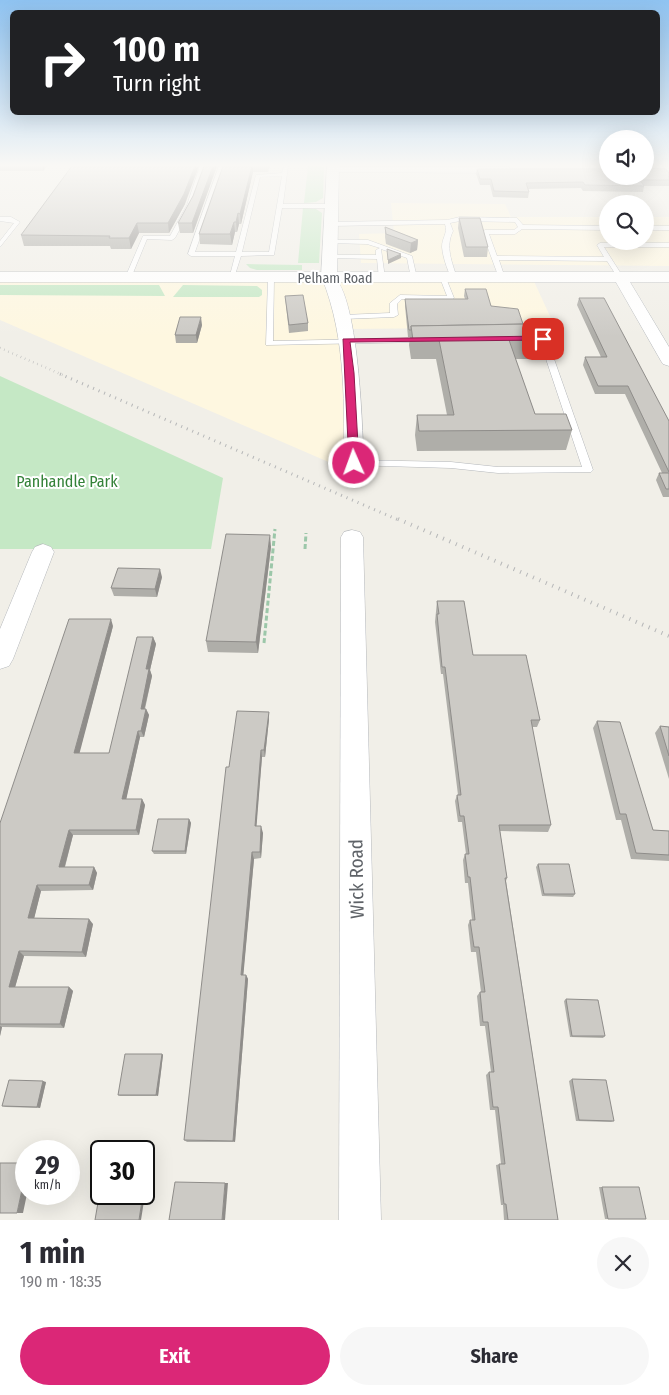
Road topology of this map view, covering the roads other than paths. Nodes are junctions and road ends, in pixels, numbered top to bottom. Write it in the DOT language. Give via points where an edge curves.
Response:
graph roads {
  1 [pos="447,222"];
  2 [pos="16,223"];
  3 [pos="180,223"];
  4 [pos="201,223"];
  5 [pos="246,223"];
  6 [pos="277,223"];
  7 [pos="392,223"];
  8 [pos="518,223"];
  9 [pos="330,224"];
  10 [pos="520,227"];
  11 [pos="591,228"];
  12 [pos="599,228"];
  13 [pos="654,228"];
  14 [pos="669,228"];
  15 [pos="331,242"];
  16 [pos="599,243"];
  17 [pos="0,245"];
  18 [pos="654,245"];
  19 [pos="669,245"];
  20 [pos="379,246"];
  21 [pos="603,250"];
  22 [pos="238,254"];
  23 [pos="380,256"];
  24 [pos="331,257"];
  25 [pos="495,258"];
  26 [pos="608,259"];
  27 [pos="0,277"];
  28 [pos="620,277"];
  29 [pos="669,277"];
  30 [pos="128,278"];
  31 [pos="231,278"];
  32 [pos="271,278"];
  33 [pos="330,278"];
  34 [pos="382,278"];
  35 [pos="414,278"];
  36 [pos="448,278"];
  37 [pos="502,278"];
  38 [pos="343,317"];
  39 [pos="514,339"];
  40 [pos="346,340"];
  41 [pos="435,340"];
  42 [pos="669,361"];
  43 [pos="354,468"];
  44 [pos="352,538"];
  45 [pos="43,552"];
  46 [pos="0,659"];
  47 [pos="360,1220"];
  1 -- 36 [label="lane" via="450,231 445,247"];
  2 -- 17 [label="lane"];
  3 -- 30 [label="lane" via="172,238 145,237"];
  4 -- 22 [label="lane" via="190,254"];
  5 -- 22 [label="lane"];
  6 -- 22 [label="lane" via="272,254"];
  7 -- 9 [label="lane"];
  8 -- 10 [label="lane"];
  9 -- 15 [label="main road"];
  10 -- 11 [label="lane"];
  10 -- 25 [label="lane" via="515,232 486,232"];
  11 -- 12 [label="lane"];
  11 -- 16 [label="lane"];
  13 -- 14 [label="lane"];
  15 -- 20 [label="lane" via="368,242"];
  15 -- 24 [label="main road"];
  18 -- 19 [label="lane"];
  20 -- 23 [label="lane"];
  20 -- 35 [label="lane" via="410,257"];
  21 -- 26 [label="lane"];
  22 -- 31 [label="lane"];
  23 -- 24 [label="lane"];
  23 -- 34 [label="lane"];
  24 -- 33 [label="main road"];
  25 -- 26 [label="lane"];
  25 -- 37 [label="lane"];
  26 -- 28 [label="lane"];
  27 -- 30 [label="main road, Pelham Road"];
  28 -- 29 [label="main road, Pelham Road"];
  28 -- 37 [label="main road, Pelham Road"];
  28 -- 42 [label="street"];
  30 -- 31 [label="main road, Pelham Road"];
  31 -- 32 [label="main road, Pelham Road"];
  32 -- 33 [label="main road, Pelham Road"];
  32 -- 40 [label="lane" via="269,343"];
  33 -- 34 [label="main road, Pelham Road"];
  33 -- 38 [label="street"];
  34 -- 35 [label="main road, Pelham Road"];
  35 -- 36 [label="main road, Pelham Road"];
  36 -- 37 [label="main road, Pelham Road"];
  36 -- 38 [label="lane" via="451,298 400,297 392,303 394,315"];
  38 -- 40 [label="street"];
  39 -- 43 [label="lane" via="543,339 588,470 498,470 451,465"];
  40 -- 41 [label="lane"];
  40 -- 43 [label="street"];
  44 -- 47 [label="street, Wick Road"];
  45 -- 46 [label="street"];
}
